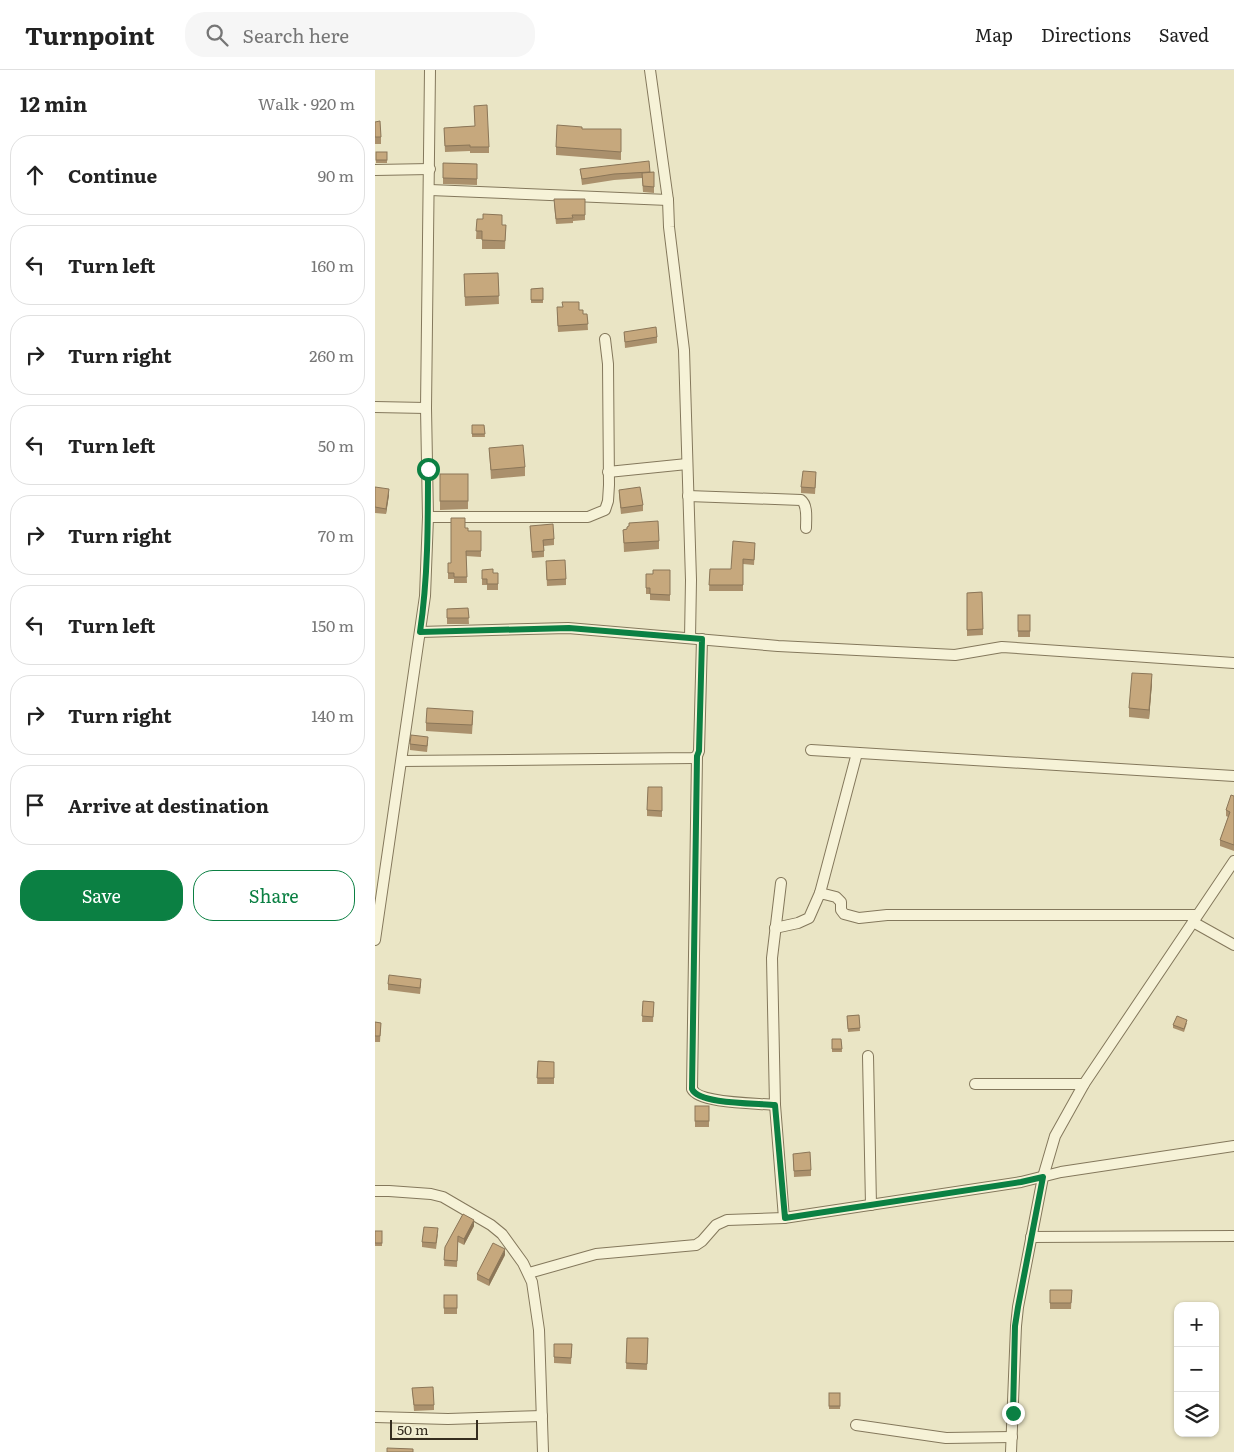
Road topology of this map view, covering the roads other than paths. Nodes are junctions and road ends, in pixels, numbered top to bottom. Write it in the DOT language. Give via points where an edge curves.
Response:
graph roads {
  1 [pos="430,70"];
  2 [pos="650,70"];
  3 [pos="430,169"];
  4 [pos="375,170"];
  5 [pos="430,190"];
  6 [pos="668,200"];
  7 [pos="605,339"];
  8 [pos="375,407"];
  9 [pos="426,408"];
  10 [pos="687,464"];
  11 [pos="608,472"];
  12 [pos="688,496"];
  13 [pos="428,517"];
  14 [pos="806,528"];
  15 [pos="420,632"];
  16 [pos="690,638"];
  17 [pos="702,639"];
  18 [pos="1234,663"];
  19 [pos="811,750"];
  20 [pos="857,753"];
  21 [pos="697,756"];
  22 [pos="402,761"];
  23 [pos="1234,776"];
  24 [pos="1234,862"];
  25 [pos="781,884"];
  26 [pos="820,893"];
  27 [pos="1195,919"];
  28 [pos="775,928"];
  29 [pos="375,940"];
  30 [pos="1234,945"];
  31 [pos="868,1056"];
  32 [pos="975,1084"];
  33 [pos="1084,1084"];
  34 [pos="775,1105"];
  35 [pos="1234,1146"];
  36 [pos="1043,1177"];
  37 [pos="375,1191"];
  38 [pos="871,1205"];
  39 [pos="785,1218"];
  40 [pos="1234,1236"];
  41 [pos="1031,1237"];
  42 [pos="529,1273"];
  43 [pos="542,1416"];
  44 [pos="375,1417"];
  45 [pos="856,1425"];
  46 [pos="1011,1437"];
  47 [pos="543,1452"];
  48 [pos="1011,1452"];
  1 -- 3 [label="street"];
  2 -- 6 [label="street"];
  3 -- 4 [label="street"];
  3 -- 5 [label="street"];
  5 -- 6 [label="street"];
  5 -- 9 [label="street"];
  6 -- 10 [label="street" via="684,350"];
  7 -- 11 [label="street"];
  8 -- 9 [label="street"];
  9 -- 13 [label="street"];
  10 -- 11 [label="street"];
  10 -- 12 [label="street"];
  11 -- 13 [label="street" via="605,510 588,517"];
  12 -- 14 [label="street" via="801,500 805,506"];
  12 -- 16 [label="street"];
  13 -- 15 [label="street"];
  15 -- 16 [label="street" via="569,628"];
  15 -- 22 [label="street"];
  16 -- 17 [label="street"];
  17 -- 18 [label="street" via="955,655 1002,647"];
  17 -- 21 [label="street"];
  19 -- 20 [label="street"];
  20 -- 23 [label="street"];
  20 -- 26 [label="street"];
  21 -- 22 [label="street"];
  21 -- 34 [label="street" via="692,1089 699,1097 712,1100"];
  22 -- 29 [label="street"];
  24 -- 27 [label="street"];
  25 -- 28 [label="street"];
  26 -- 27 [label="street" via="836,897 844,914 859,918 887,915"];
  26 -- 28 [label="street" via="809,918"];
  27 -- 30 [label="street"];
  27 -- 33 [label="street"];
  28 -- 34 [label="street" via="772,958"];
  31 -- 38 [label="street"];
  32 -- 33 [label="street"];
  33 -- 36 [label="street" via="1055,1136"];
  34 -- 39 [label="street"];
  35 -- 36 [label="street"];
  36 -- 38 [label="street"];
  36 -- 41 [label="street"];
  37 -- 42 [label="street" via="443,1197 502,1234"];
  38 -- 39 [label="street"];
  39 -- 42 [label="street" via="727,1220 716,1225 696,1245 596,1254"];
  40 -- 41 [label="street"];
  41 -- 46 [label="street" via="1015,1326"];
  42 -- 43 [label="street" via="539,1330"];
  43 -- 44 [label="street"];
  43 -- 47 [label="street"];
  45 -- 46 [label="street" via="946,1438"];
  46 -- 48 [label="street"];
}
